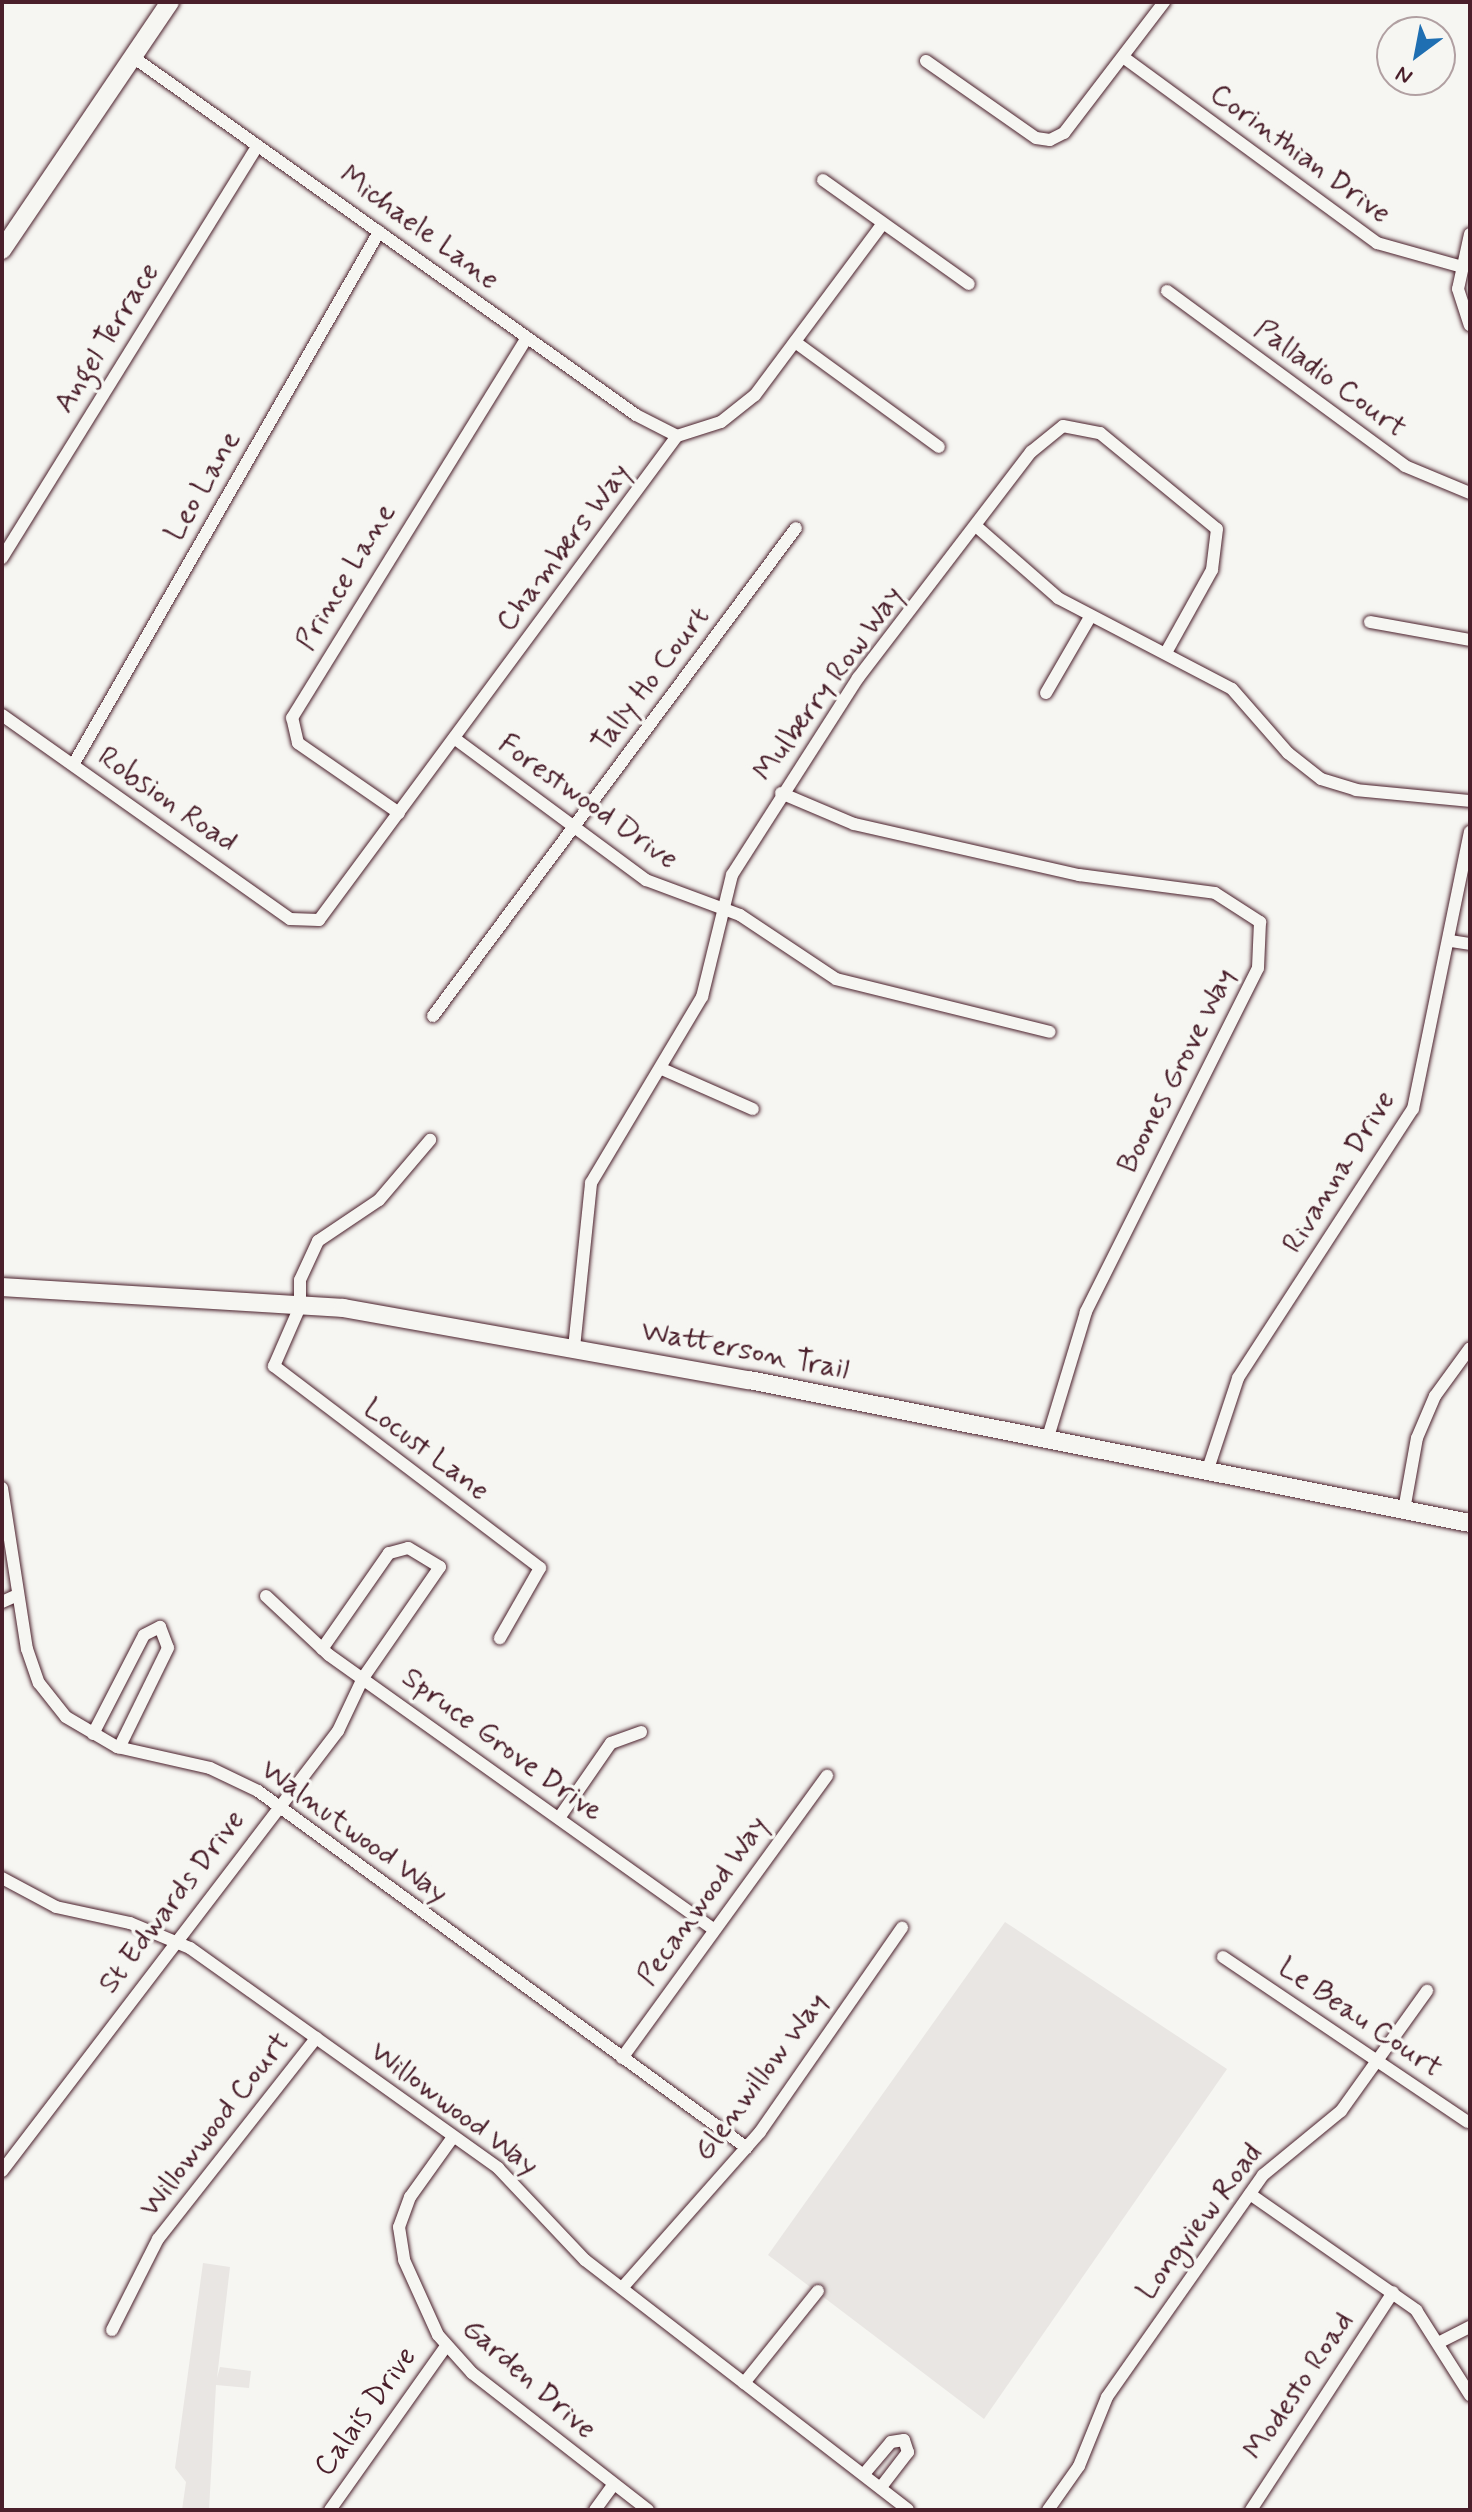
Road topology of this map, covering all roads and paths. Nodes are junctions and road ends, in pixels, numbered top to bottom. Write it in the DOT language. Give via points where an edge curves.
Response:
graph roads {
  1 [pos="170,2"];
  2 [pos="1164,2"];
  3 [pos="133,57"];
  4 [pos="1123,57"];
  5 [pos="926,61"];
  6 [pos="257,146"];
  7 [pos="823,180"];
  8 [pos="883,223"];
  9 [pos="379,232"];
  10 [pos="1470,234"];
  11 [pos="3,246"];
  12 [pos="1459,266"];
  13 [pos="969,284"];
  14 [pos="1167,291"];
  15 [pos="1470,325"];
  16 [pos="527,338"];
  17 [pos="795,342"];
  18 [pos="677,436"];
  19 [pos="939,447"];
  20 [pos="1470,493"];
  21 [pos="977,527"];
  22 [pos="796,528"];
  23 [pos="2,558"];
  24 [pos="1090,617"];
  25 [pos="1370,622"];
  26 [pos="1470,640"];
  27 [pos="1167,651"];
  28 [pos="1046,693"];
  29 [pos="2,715"];
  30 [pos="454,738"];
  31 [pos="73,765"];
  32 [pos="781,793"];
  33 [pos="1470,801"];
  34 [pos="399,813"];
  35 [pos="574,828"];
  36 [pos="1470,832"];
  37 [pos="719,907"];
  38 [pos="303,925"];
  39 [pos="1451,941"];
  40 [pos="1470,944"];
  41 [pos="433,1016"];
  42 [pos="1050,1032"];
  43 [pos="664,1070"];
  44 [pos="753,1109"];
  45 [pos="430,1140"];
  46 [pos="2,1287"];
  47 [pos="301,1302"];
  48 [pos="574,1348"];
  49 [pos="1470,1348"];
  50 [pos="1047,1440"];
  51 [pos="1207,1472"];
  52 [pos="2,1488"];
  53 [pos="1404,1510"];
  54 [pos="1470,1523"];
  55 [pos="18,1595"];
  56 [pos="266,1596"];
  57 [pos="2,1602"];
  58 [pos="500,1638"];
  59 [pos="322,1649"];
  60 [pos="363,1678"];
  61 [pos="641,1732"];
  62 [pos="93,1734"];
  63 [pos="119,1748"];
  64 [pos="827,1776"];
  65 [pos="277,1806"];
  66 [pos="559,1818"];
  67 [pos="2,1878"];
  68 [pos="902,1928"];
  69 [pos="714,1930"];
  70 [pos="177,1942"];
  71 [pos="1223,1957"];
  72 [pos="1427,1991"];
  73 [pos="316,2038"];
  74 [pos="622,2058"];
  75 [pos="1378,2061"];
  76 [pos="1468,2122"];
  77 [pos="453,2137"];
  78 [pos="747,2148"];
  79 [pos="2,2171"];
  80 [pos="1250,2194"];
  81 [pos="622,2288"];
  82 [pos="818,2291"];
  83 [pos="1393,2292"];
  84 [pos="1470,2327"];
  85 [pos="112,2330"];
  86 [pos="1440,2342"];
  87 [pos="446,2346"];
  88 [pos="744,2383"];
  89 [pos="1470,2395"];
  90 [pos="864,2474"];
  91 [pos="614,2484"];
  92 [pos="881,2487"];
  93 [pos="330,2510"];
  94 [pos="595,2510"];
  95 [pos="648,2510"];
  96 [pos="908,2510"];
  97 [pos="1048,2510"];
  98 [pos="1251,2510"];
  1 -- 3 [label="main road"];
  2 -- 4 [label="street"];
  3 -- 6 [label="street, Michaele Lane"];
  3 -- 11 [label="main road"];
  4 -- 5 [label="street" via="1064,133 1050,140 1036,138"];
  4 -- 12 [label="street, Corinthian Drive" via="1377,243"];
  6 -- 9 [label="street, Michaele Lane"];
  6 -- 23 [label="street, Angel Terrace"];
  7 -- 8 [label="street"];
  8 -- 13 [label="street"];
  8 -- 17 [label="street"];
  9 -- 16 [label="street, Michaele Lane"];
  9 -- 31 [label="street, Leo Lane"];
  10 -- 12 [label="street"];
  12 -- 15 [label="street"];
  14 -- 20 [label="street, Palladio Court" via="1405,466"];
  16 -- 18 [label="street, Michaele Lane"];
  16 -- 34 [label="street, Prince Lane" via="292,718 298,743"];
  17 -- 18 [label="street" via="737,412"];
  17 -- 19 [label="street"];
  18 -- 30 [label="street, Chambers Way"];
  21 -- 24 [label="street"];
  21 -- 27 [label="street, Mulberry Row Way" via="1055,430 1082,425 1100,433 1217,529 1212,570"];
  21 -- 32 [label="street, Mulberry Row Way" via="858,678"];
  22 -- 35 [label="street, Tally Ho Court"];
  24 -- 27 [label="street"];
  24 -- 28 [label="street"];
  25 -- 26 [label="street"];
  27 -- 33 [label="street" via="1232,689 1288,753 1321,779 1356,790"];
  29 -- 31 [label="street, Robsion Road"];
  30 -- 34 [label="street, Chambers Way"];
  30 -- 35 [label="street, Forestwood Drive"];
  31 -- 38 [label="street, Robsion Road"];
  32 -- 37 [label="street, Mulberry Row Way"];
  32 -- 50 [label="street, Boones Grove Way" via="854,824 1079,875 1215,893 1260,922 1258,968 1086,1312"];
  34 -- 38 [label="street, Chambers Way" via="324,915"];
  35 -- 37 [label="street, Forestwood Drive" via="646,880"];
  35 -- 41 [label="street, Tally Ho Court"];
  36 -- 39 [label="street, Rivanna Drive"];
  37 -- 42 [label="street, Forestwood Drive" via="836,979"];
  37 -- 43 [label="street, Mulberry Row Way" via="702,997"];
  39 -- 40 [label="street"];
  39 -- 51 [label="street, Rivanna Drive" via="1413,1109 1238,1378"];
  43 -- 44 [label="street"];
  43 -- 48 [label="street, Mulberry Row Way" via="607,1147 591,1183"];
  45 -- 47 [label="street" via="379,1200 318,1241 300,1280"];
  46 -- 47 [label="main road, Watterson Trail"];
  47 -- 48 [label="main road, Watterson Trail"];
  47 -- 58 [label="street, Locust Lane" via="274,1366 540,1568"];
  48 -- 50 [label="main road, Watterson Trail"];
  49 -- 53 [label="street" via="1435,1396 1417,1438"];
  50 -- 51 [label="main road, Watterson Trail"];
  51 -- 53 [label="main road, Watterson Trail"];
  52 -- 55 [label="street, Walnutwood Way"];
  53 -- 54 [label="main road, Watterson Trail"];
  55 -- 57 [label="street"];
  55 -- 62 [label="street, Walnutwood Way" via="39,1683 55,1706"];
  56 -- 59 [label="street, Spruce Grove Drive"];
  59 -- 60 [label="street, Spruce Grove Drive"];
  59 -- 60 [label="street, St Edwards Drive" via="389,1553 408,1548 440,1567"];
  60 -- 65 [label="street, St Edwards Drive" via="338,1731"];
  60 -- 66 [label="street, Spruce Grove Drive"];
  61 -- 66 [label="street" via="611,1743"];
  62 -- 63 [label="street, Walnutwood Way"];
  62 -- 63 [label="street" via="144,1635 160,1627 168,1648"];
  63 -- 65 [label="street, Walnutwood Way" via="224,1773"];
  64 -- 69 [label="street, Pecanwood Way"];
  65 -- 70 [label="street, St Edwards Drive"];
  65 -- 74 [label="street, Walnutwood Way"];
  66 -- 69 [label="street, Spruce Grove Drive"];
  67 -- 70 [label="street, Willowwood Way" via="56,1907"];
  68 -- 78 [label="street, Glenwillow Way"];
  69 -- 74 [label="street, Pecanwood Way"];
  70 -- 73 [label="street, Willowwood Way"];
  70 -- 79 [label="street, St Edwards Drive"];
  71 -- 75 [label="street, Le Beau Court"];
  72 -- 75 [label="street, Longview Road"];
  73 -- 77 [label="street, Willowwood Way"];
  73 -- 85 [label="street, Willowwood Court" via="158,2239"];
  74 -- 78 [label="street, Walnutwood Way"];
  75 -- 76 [label="street, Le Beau Court"];
  75 -- 80 [label="street, Longview Road" via="1341,2111 1272,2163"];
  77 -- 81 [label="street, Willowwood Way" via="520,2187 562,2239"];
  77 -- 87 [label="street, Garden Drive" via="410,2197 399,2227 404,2260"];
  78 -- 81 [label="street, Glenwillow Way" via="674,2222"];
  80 -- 83 [label="street"];
  80 -- 97 [label="street, Longview Road" via="1107,2397 1079,2466"];
  81 -- 88 [label="street, Willowwood Way"];
  82 -- 88 [label="street"];
  83 -- 86 [label="street"];
  83 -- 98 [label="street, Modesto Road"];
  84 -- 86 [label="street"];
  86 -- 89 [label="street"];
  87 -- 91 [label="street, Garden Drive"];
  87 -- 93 [label="street, Calais Drive"];
  88 -- 90 [label="street, Willowwood Way"];
  90 -- 92 [label="street, Willowwood Way"];
  90 -- 92 [label="street" via="891,2442 904,2440 908,2452"];
  91 -- 94 [label="street"];
  91 -- 95 [label="street, Garden Drive"];
  92 -- 96 [label="street, Willowwood Way"];
}
